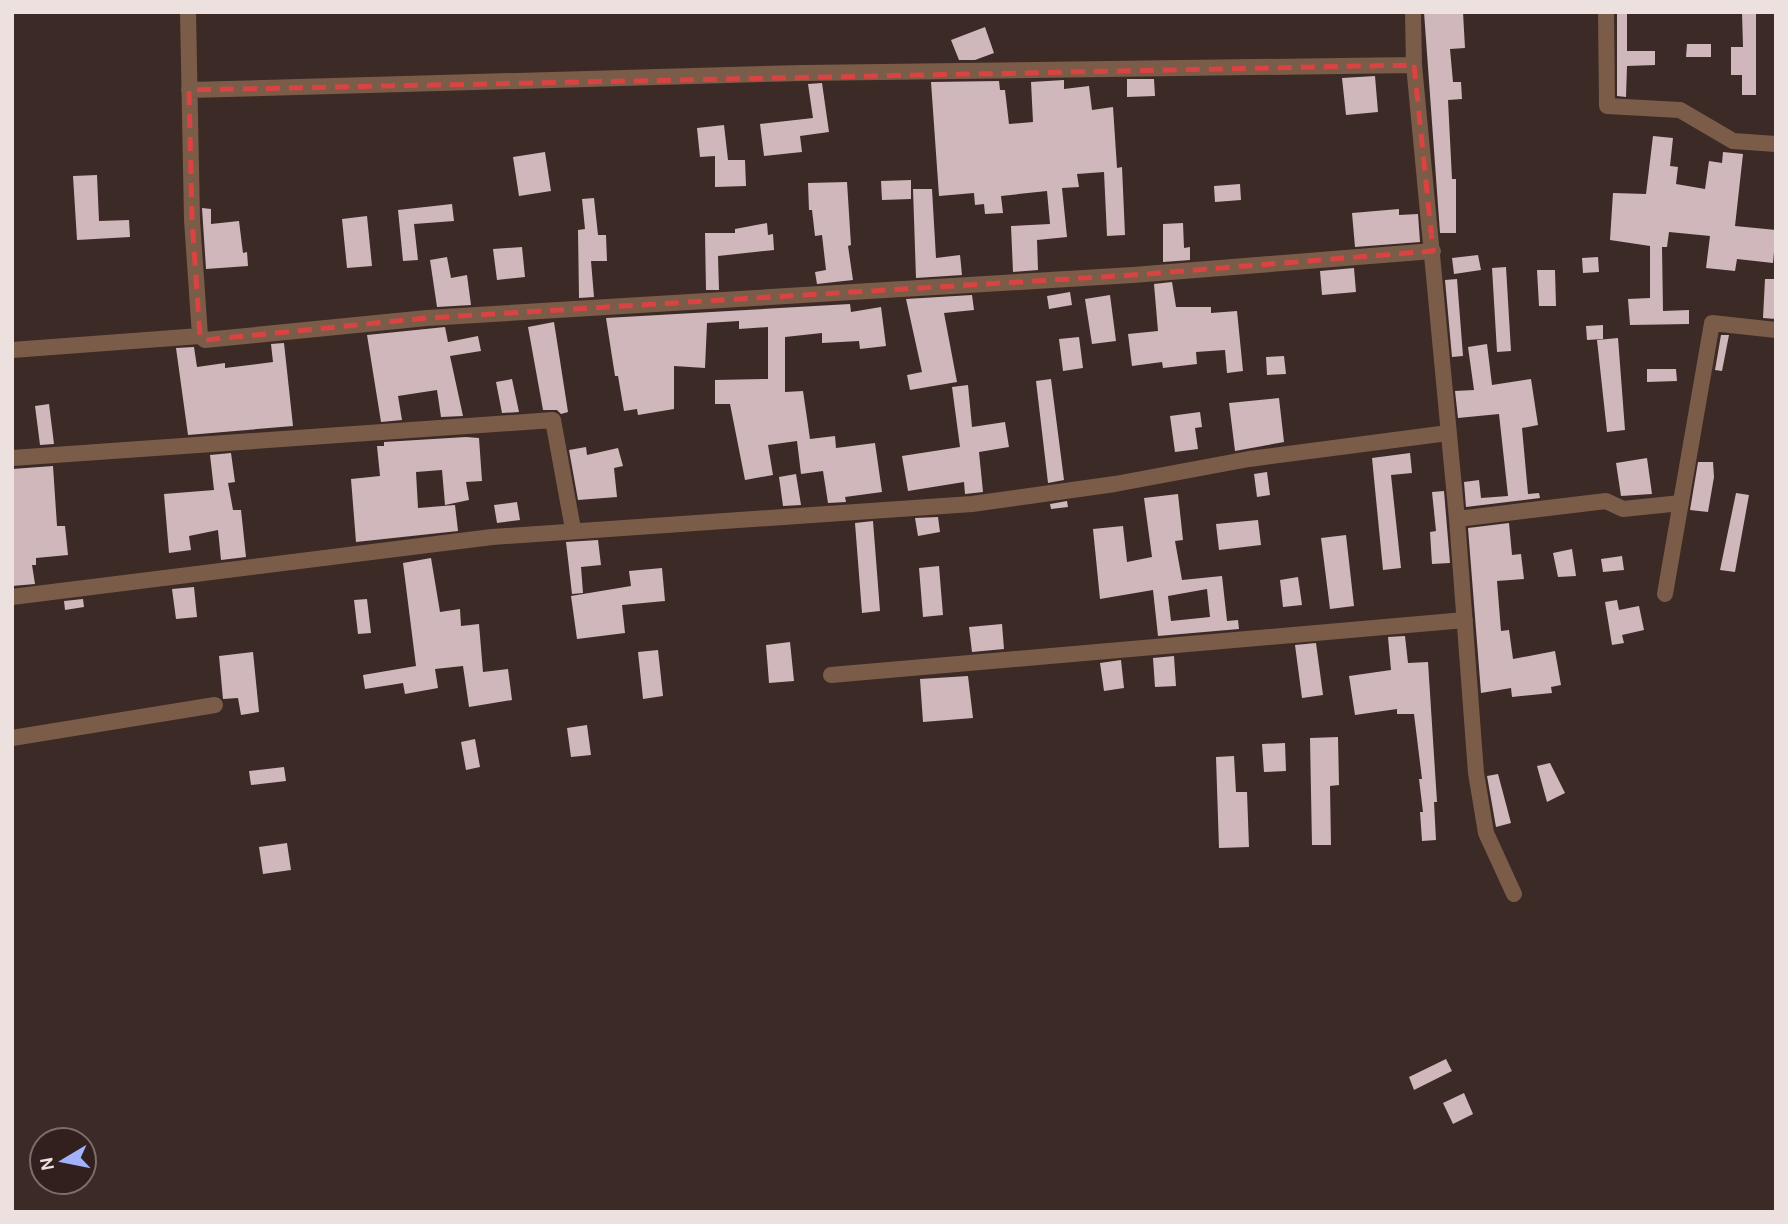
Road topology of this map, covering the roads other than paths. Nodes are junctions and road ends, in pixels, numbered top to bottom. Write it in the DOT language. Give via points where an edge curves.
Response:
graph roads {
  1 [pos="188,12"];
  2 [pos="1413,12"];
  3 [pos="1606,12"];
  4 [pos="1414,65"];
  5 [pos="189,90"];
  6 [pos="1776,144"];
  7 [pos="1433,251"];
  8 [pos="1776,330"];
  9 [pos="200,336"];
  10 [pos="12,349"];
  11 [pos="1448,433"];
  12 [pos="12,458"];
  13 [pos="1681,503"];
  14 [pos="1457,519"];
  15 [pos="573,529"];
  16 [pos="1665,594"];
  17 [pos="12,597"];
  18 [pos="1465,620"];
  19 [pos="831,676"];
  20 [pos="215,705"];
  21 [pos="12,738"];
  22 [pos="1514,894"];
  1 -- 5 [label="street"];
  2 -- 4 [label="street"];
  3 -- 6 [label="street" via="1607,106 1680,110 1733,141"];
  4 -- 5 [label="street" via="802,73"];
  4 -- 7 [label="street"];
  5 -- 9 [label="street"];
  7 -- 9 [label="street" via="1133,275 427,318 205,340"];
  7 -- 11 [label="street"];
  8 -- 13 [label="street" via="1712,323"];
  9 -- 10 [label="street"];
  11 -- 14 [label="street"];
  11 -- 15 [label="street" via="1249,459 972,504"];
  12 -- 15 [label="street" via="554,420"];
  13 -- 14 [label="street" via="1623,509 1606,501"];
  13 -- 16 [label="street"];
  14 -- 18 [label="street"];
  15 -- 17 [label="street"];
  18 -- 19 [label="street"];
  18 -- 22 [label="street" via="1476,774 1486,833"];
  20 -- 21 [label="street"];
}
